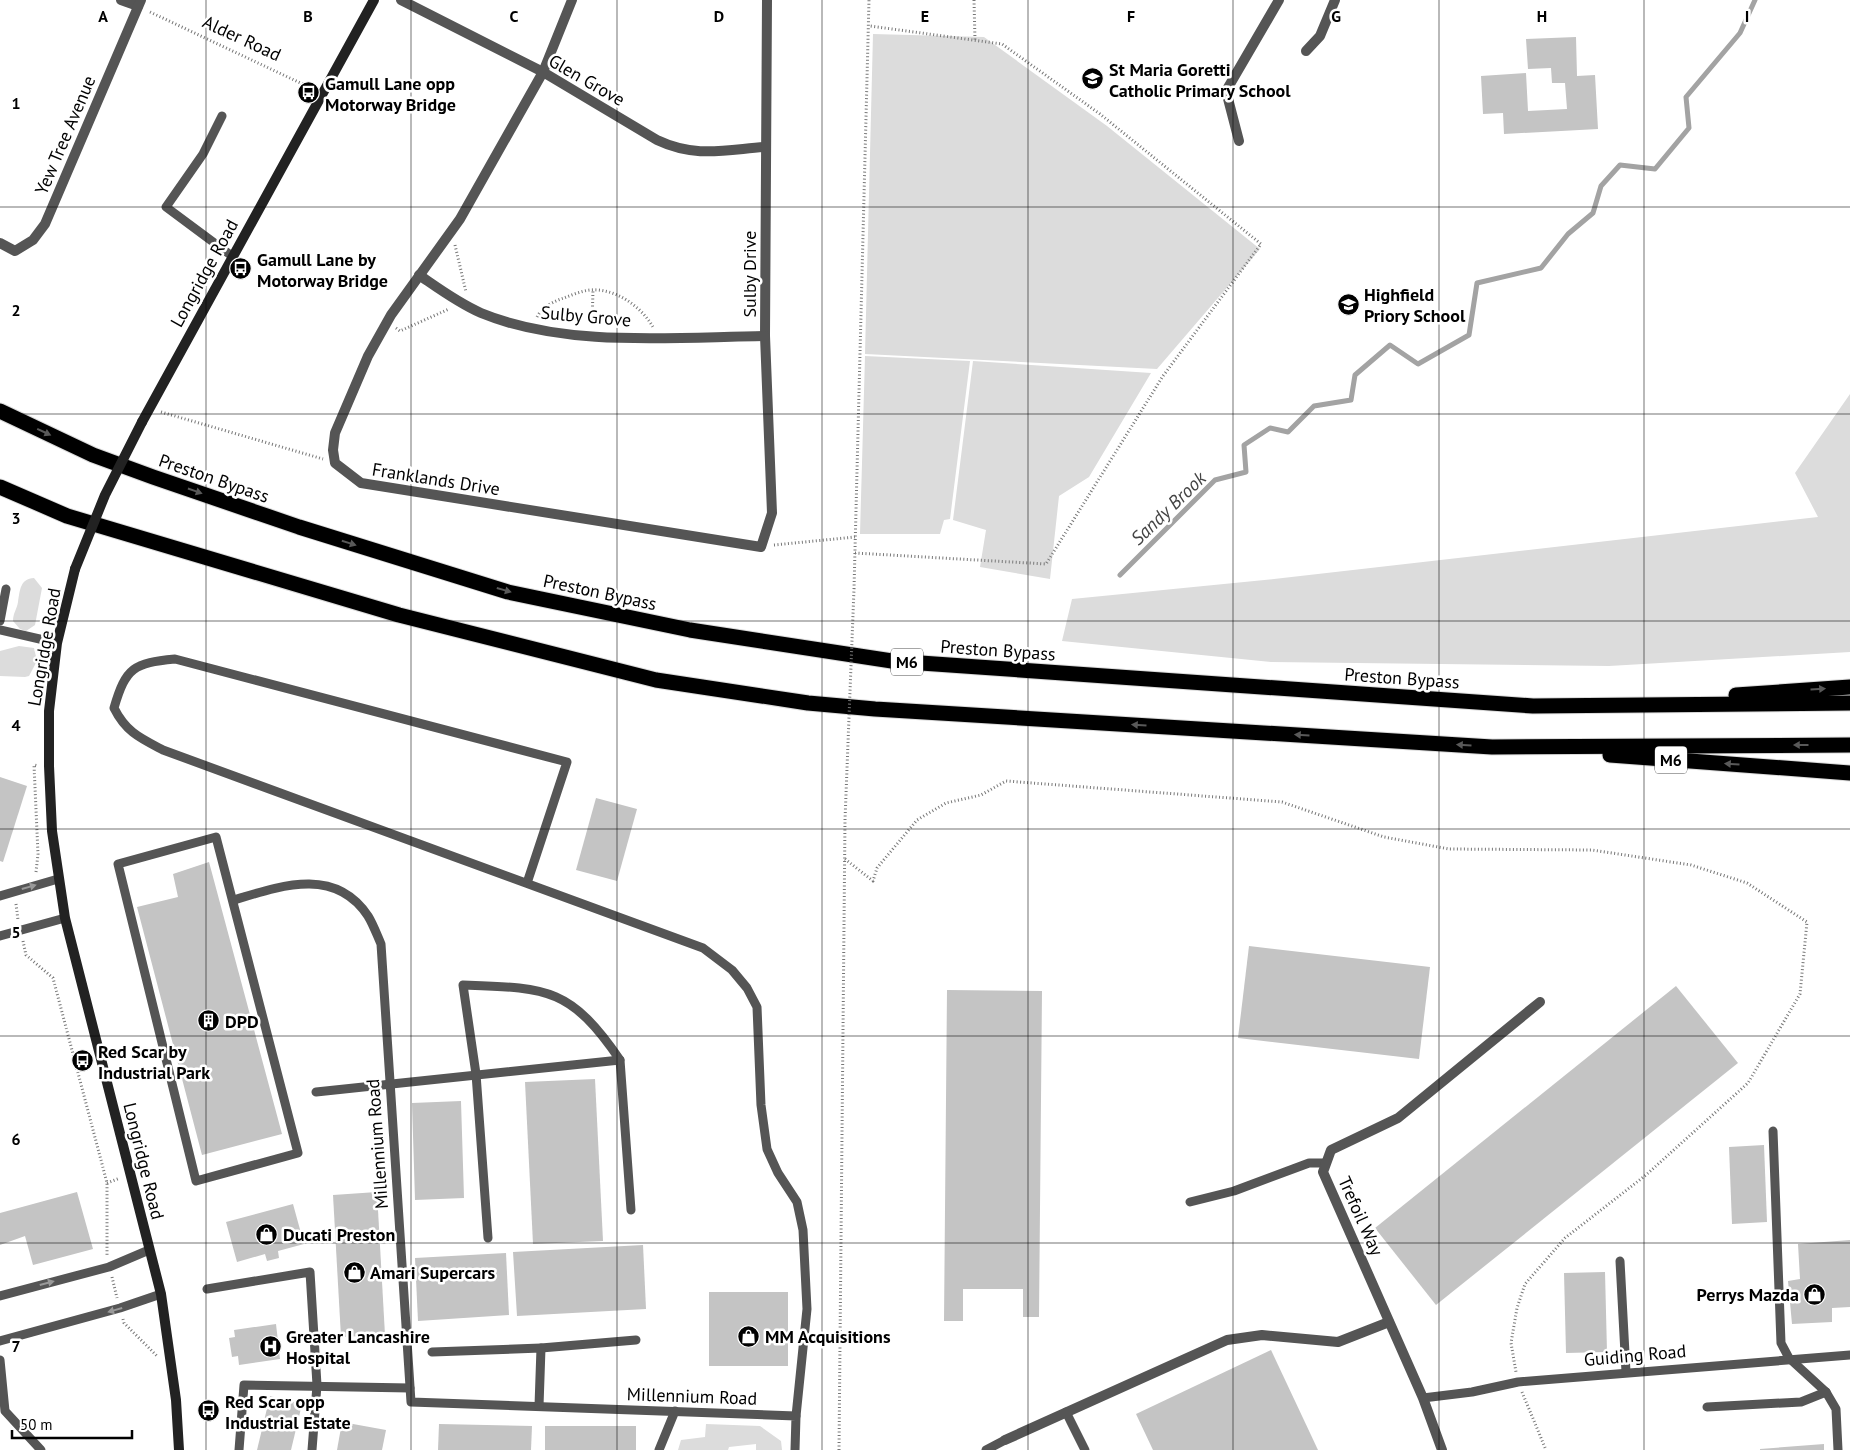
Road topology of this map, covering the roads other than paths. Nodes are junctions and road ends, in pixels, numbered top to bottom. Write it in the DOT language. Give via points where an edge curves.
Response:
graph roads {
  1 [pos="122,0"];
  2 [pos="374,0"];
  3 [pos="401,0"];
  4 [pos="572,0"];
  5 [pos="767,0"];
  6 [pos="1279,0"];
  7 [pos="1335,0"];
  8 [pos="139,3"];
  9 [pos="1306,51"];
  10 [pos="543,72"];
  11 [pos="222,116"];
  12 [pos="1239,141"];
  13 [pos="765,147"];
  14 [pos="0,243"];
  15 [pos="232,256"];
  16 [pos="418,275"];
  17 [pos="765,336"];
  18 [pos="0,411"];
  19 [pos="0,487"];
  20 [pos="761,547"];
  21 [pos="6,589"];
  22 [pos="0,621"];
  23 [pos="0,630"];
  24 [pos="57,643"];
  25 [pos="1850,687"];
  26 [pos="1850,703"];
  27 [pos="1560,706"];
  28 [pos="1850,745"];
  29 [pos="1492,747"];
  30 [pos="1850,772"];
  31 [pos="58,879"];
  32 [pos="527,883"];
  33 [pos="0,896"];
  34 [pos="234,900"];
  35 [pos="65,918"];
  36 [pos="0,936"];
  37 [pos="1540,1002"];
  38 [pos="620,1060"];
  39 [pos="476,1074"];
  40 [pos="389,1084"];
  41 [pos="316,1092"];
  42 [pos="1773,1131"];
  43 [pos="1326,1164"];
  44 [pos="1190,1202"];
  45 [pos="631,1210"];
  46 [pos="488,1238"];
  47 [pos="149,1250"];
  48 [pos="1620,1261"];
  49 [pos="207,1290"];
  50 [pos="161,1294"];
  51 [pos="0,1296"];
  52 [pos="1390,1322"];
  53 [pos="636,1340"];
  54 [pos="0,1341"];
  55 [pos="541,1348"];
  56 [pos="432,1352"];
  57 [pos="1850,1355"];
  58 [pos="1789,1358"];
  59 [pos="0,1360"];
  60 [pos="1626,1372"];
  61 [pos="317,1385"];
  62 [pos="410,1388"];
  63 [pos="1826,1392"];
  64 [pos="1423,1398"];
  65 [pos="540,1406"];
  66 [pos="1707,1407"];
  67 [pos="675,1411"];
  68 [pos="1066,1412"];
  69 [pos="3,1413"];
  70 [pos="796,1416"];
  71 [pos="1005,1440"];
  72 [pos="41,1450"];
  73 [pos="179,1450"];
  74 [pos="238,1450"];
  75 [pos="312,1450"];
  76 [pos="659,1450"];
  77 [pos="795,1450"];
  78 [pos="986,1450"];
  79 [pos="1085,1450"];
  80 [pos="1442,1450"];
  81 [pos="1838,1450"];
  1 -- 8 [label="street"];
  2 -- 15 [label="main road, Longridge Road"];
  3 -- 10 [label="street, Glen Grove"];
  4 -- 10 [label="street"];
  5 -- 13 [label="street, Sulby Drive"];
  6 -- 12 [label="street" via="1226,91"];
  7 -- 9 [label="street" via="1320,36"];
  8 -- 14 [label="street, Yew Tree Avenue" via="45,224 33,240 15,251"];
  10 -- 13 [label="street, Glen Grove" via="676,149 694,152"];
  10 -- 16 [label="street" via="460,219"];
  11 -- 15 [label="lane" via="203,154 166,207"];
  13 -- 17 [label="street, Sulby Drive"];
  15 -- 24 [label="main road, Longridge Road, bridge" via="149,408 106,495 75,568"];
  16 -- 17 [label="street, Sulby Grove" via="479,312 532,328 591,336"];
  16 -- 20 [label="street, Franklands Drive" via="386,322 335,433 335,463 360,483"];
  17 -- 20 [label="street, Sulby Drive" via="772,514"];
  18 -- 27 [label="highway, Preston Bypass / M6, one-way" via="93,455 299,527 508,592 690,630 892,661"];
  29 -- 19 [label="highway, M6, one-way" via="875,709 808,703 656,680 390,613 67,516"];
  21 -- 22 [label="lane"];
  23 -- 24 [label="lane"];
  24 -- 31 [label="main road, Longridge Road" via="49,711 48,766"];
  27 -- 25 [label="highway, M6, one-way"];
  26 -- 27 [label="highway, Preston Bypass / M6"];
  28 -- 29 [label="highway, M6, one-way"];
  30 -- 29 [label="highway, M6, one-way"];
  33 -- 31 [label="lane, one-way"];
  31 -- 35 [label="main road, Longridge Road"];
  32 -- 32 [label="lane" via="163,750 137,737 122,723 114,708 127,675 146,662 175,659 567,762"];
  32 -- 70 [label="lane" via="703,948 732,970 748,988 756,1007 767,1149 797,1202 803,1230 807,1309"];
  34 -- 34 [label="lane" via="298,1153 196,1181 118,864 216,837"];
  34 -- 40 [label="lane, Millennium Road" via="308,882 351,896 368,916 382,944"];
  35 -- 36 [label="lane"];
  35 -- 47 [label="main road, Longridge Road"];
  37 -- 43 [label="street, Trefoil Way" via="1398,1118 1331,1150"];
  38 -- 39 [label="lane"];
  38 -- 39 [label="lane" via="583,1013 559,996 525,987 463,985"];
  38 -- 45 [label="lane"];
  39 -- 40 [label="lane"];
  39 -- 46 [label="lane"];
  40 -- 41 [label="lane"];
  40 -- 62 [label="lane, Millennium Road"];
  42 -- 58 [label="lane" via="1781,1343"];
  43 -- 44 [label="lane" via="1309,1163 1234,1191"];
  43 -- 52 [label="street, Trefoil Way" via="1323,1172"];
  47 -- 50 [label="main road, Longridge Road"];
  51 -- 47 [label="lane, one-way" via="109,1267"];
  48 -- 60 [label="lane"];
  49 -- 61 [label="lane" via="310,1272"];
  50 -- 54 [label="lane, one-way"];
  50 -- 73 [label="main road, Longridge Road" via="176,1400"];
  52 -- 64 [label="street, Trefoil Way"];
  52 -- 68 [label="street" via="1338,1342 1262,1336 1227,1340"];
  53 -- 55 [label="lane"];
  55 -- 56 [label="lane"];
  55 -- 65 [label="lane"];
  57 -- 58 [label="lane, Guiding Road"];
  58 -- 60 [label="lane, Guiding Road"];
  58 -- 63 [label="lane"];
  59 -- 69 [label="lane"];
  60 -- 64 [label="lane, Guiding Road" via="1518,1382"];
  61 -- 62 [label="lane"];
  61 -- 74 [label="lane" via="244,1385"];
  61 -- 75 [label="lane"];
  62 -- 65 [label="lane, Millennium Road" via="411,1402"];
  63 -- 66 [label="lane" via="1801,1402"];
  63 -- 81 [label="lane" via="1836,1409"];
  64 -- 80 [label="street, Trefoil Way"];
  65 -- 67 [label="lane, Millennium Road"];
  67 -- 70 [label="lane, Millennium Road"];
  67 -- 76 [label="lane"];
  68 -- 71 [label="street"];
  68 -- 79 [label="lane"];
  69 -- 72 [label="lane"];
  70 -- 77 [label="lane"];
  71 -- 78 [label="lane"];
}
